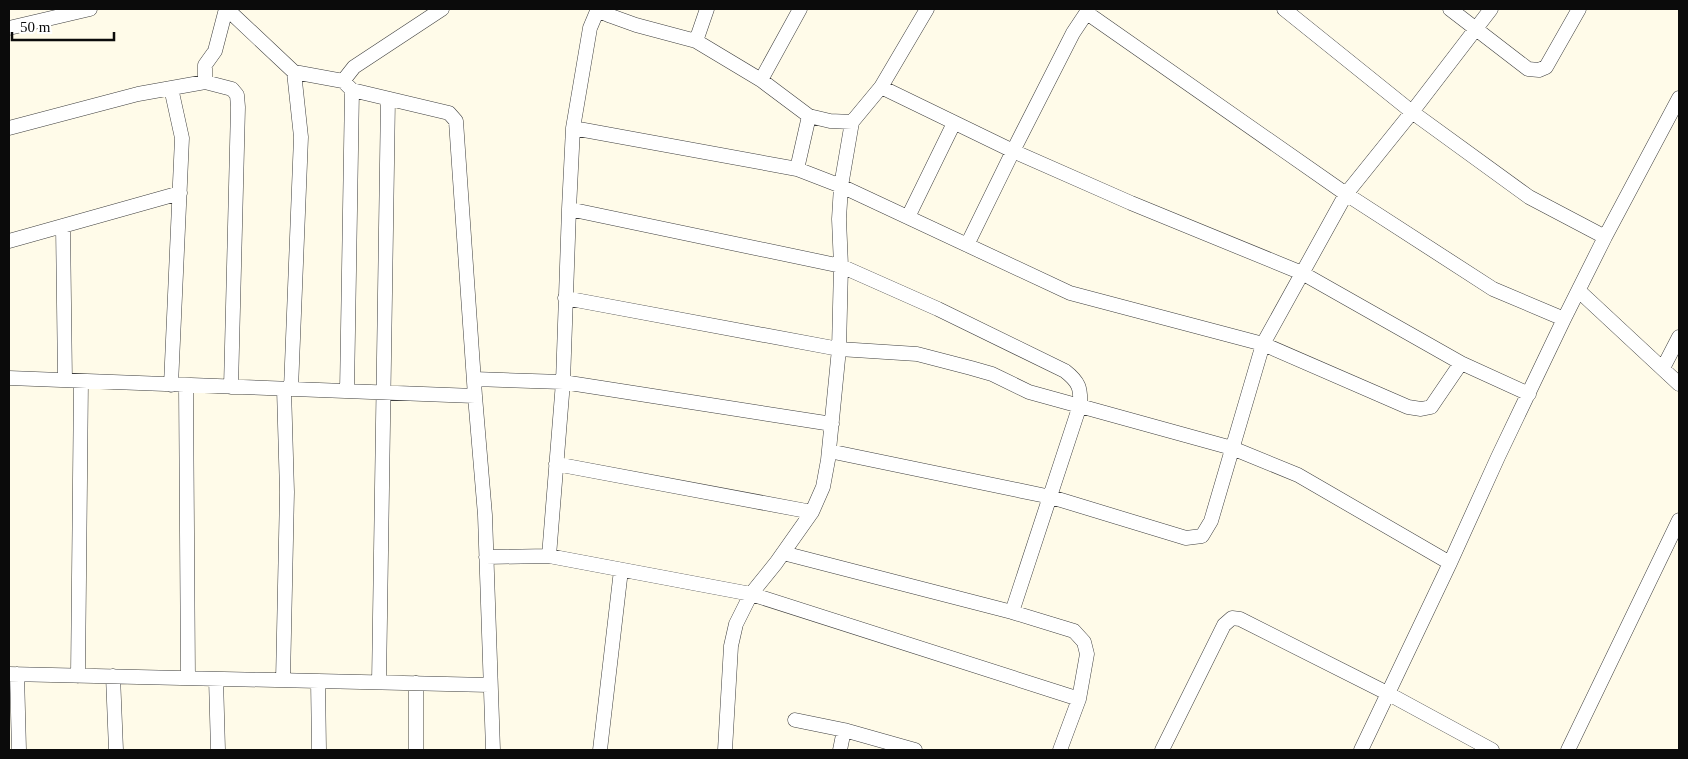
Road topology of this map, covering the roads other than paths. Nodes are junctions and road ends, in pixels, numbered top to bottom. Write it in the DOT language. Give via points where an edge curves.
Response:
graph roads {
  1 [pos="90,9"];
  2 [pos="227,9"];
  3 [pos="442,9"];
  4 [pos="597,9"];
  5 [pos="708,9"];
  6 [pos="800,9"];
  7 [pos="927,9"];
  8 [pos="1284,9"];
  9 [pos="1450,9"];
  10 [pos="1491,9"];
  11 [pos="1579,9"];
  12 [pos="1088,11"];
  13 [pos="9,28"];
  14 [pos="1476,29"];
  15 [pos="696,41"];
  16 [pos="294,72"];
  17 [pos="761,80"];
  18 [pos="205,82"];
  19 [pos="348,85"];
  20 [pos="882,87"];
  21 [pos="171,88"];
  22 [pos="1679,98"];
  23 [pos="388,99"];
  24 [pos="1412,112"];
  25 [pos="809,116"];
  26 [pos="852,122"];
  27 [pos="954,123"];
  28 [pos="9,128"];
  29 [pos="573,128"];
  30 [pos="1013,151"];
  31 [pos="797,169"];
  32 [pos="841,186"];
  33 [pos="180,193"];
  34 [pos="1346,194"];
  35 [pos="569,209"];
  36 [pos="908,217"];
  37 [pos="64,226"];
  38 [pos="1606,237"];
  39 [pos="9,241"];
  40 [pos="967,245"];
  41 [pos="841,266"];
  42 [pos="1302,273"];
  43 [pos="1579,290"];
  44 [pos="566,298"];
  45 [pos="1564,319"];
  46 [pos="1679,337"];
  47 [pos="1263,344"];
  48 [pos="839,349"];
  49 [pos="1461,363"];
  50 [pos="1662,368"];
  51 [pos="9,378"];
  52 [pos="474,379"];
  53 [pos="65,380"];
  54 [pos="81,381"];
  55 [pos="563,382"];
  56 [pos="1679,384"];
  57 [pos="170,385"];
  58 [pos="186,385"];
  59 [pos="231,387"];
  60 [pos="287,389"];
  61 [pos="347,391"];
  62 [pos="382,393"];
  63 [pos="1529,394"];
  64 [pos="475,396"];
  65 [pos="1080,406"];
  66 [pos="832,424"];
  67 [pos="1232,448"];
  68 [pos="829,451"];
  69 [pos="556,464"];
  70 [pos="1051,497"];
  71 [pos="812,512"];
  72 [pos="1679,520"];
  73 [pos="782,553"];
  74 [pos="549,556"];
  75 [pos="486,557"];
  76 [pos="1450,563"];
  77 [pos="620,570"];
  78 [pos="751,594"];
  79 [pos="1012,612"];
  80 [pos="13,674"];
  81 [pos="78,676"];
  82 [pos="112,676"];
  83 [pos="188,678"];
  84 [pos="216,679"];
  85 [pos="283,680"];
  86 [pos="318,681"];
  87 [pos="379,682"];
  88 [pos="416,683"];
  89 [pos="489,685"];
  90 [pos="1387,693"];
  91 [pos="1079,699"];
  92 [pos="795,720"];
  93 [pos="844,730"];
  94 [pos="19,750"];
  95 [pos="116,750"];
  96 [pos="218,750"];
  97 [pos="319,750"];
  98 [pos="416,750"];
  99 [pos="493,750"];
  100 [pos="600,750"];
  101 [pos="725,750"];
  102 [pos="840,750"];
  103 [pos="915,750"];
  104 [pos="1060,750"];
  105 [pos="1162,750"];
  106 [pos="1361,750"];
  107 [pos="1492,750"];
  108 [pos="1568,750"];
  1 -- 13 [label="street"];
  2 -- 16 [label="street"];
  2 -- 18 [label="street" via="215,51 205,66"];
  3 -- 19 [label="street" via="354,67"];
  4 -- 15 [label="street" via="636,25"];
  4 -- 29 [label="street" via="590,28"];
  5 -- 15 [label="street"];
  6 -- 17 [label="street"];
  7 -- 20 [label="street"];
  8 -- 24 [label="street"];
  9 -- 14 [label="street"];
  10 -- 14 [label="street"];
  11 -- 14 [label="street" via="1546,67 1539,70 1528,69"];
  12 -- 30 [label="street" via="1073,33"];
  12 -- 34 [label="street"];
  14 -- 24 [label="street"];
  15 -- 17 [label="street"];
  16 -- 19 [label="street"];
  16 -- 60 [label="street" via="301,137"];
  17 -- 25 [label="street"];
  18 -- 21 [label="street"];
  18 -- 59 [label="street" via="232,89 237,95"];
  19 -- 23 [label="street"];
  19 -- 61 [label="street"];
  20 -- 26 [label="street"];
  20 -- 27 [label="street"];
  21 -- 28 [label="street"];
  21 -- 33 [label="street" via="182,138"];
  22 -- 38 [label="street"];
  23 -- 52 [label="street" via="449,113 456,120"];
  23 -- 62 [label="street"];
  24 -- 34 [label="street"];
  24 -- 38 [label="street" via="1529,197"];
  25 -- 26 [label="street"];
  25 -- 31 [label="street"];
  26 -- 32 [label="street"];
  27 -- 30 [label="street"];
  27 -- 36 [label="street"];
  29 -- 31 [label="street"];
  29 -- 35 [label="street"];
  30 -- 40 [label="street"];
  30 -- 42 [label="street"];
  31 -- 32 [label="street"];
  32 -- 36 [label="street"];
  32 -- 41 [label="street"];
  33 -- 37 [label="street"];
  33 -- 57 [label="street"];
  34 -- 42 [label="street"];
  34 -- 45 [label="street" via="1493,289"];
  35 -- 41 [label="street"];
  35 -- 44 [label="street"];
  36 -- 40 [label="street"];
  37 -- 39 [label="street"];
  37 -- 53 [label="street"];
  38 -- 43 [label="street"];
  40 -- 47 [label="street" via="1070,294"];
  41 -- 48 [label="street"];
  41 -- 65 [label="street" via="1064,371 1078,385"];
  42 -- 47 [label="street"];
  42 -- 49 [label="street"];
  43 -- 45 [label="street"];
  43 -- 50 [label="street"];
  44 -- 48 [label="street"];
  44 -- 55 [label="street"];
  45 -- 63 [label="street"];
  46 -- 50 [label="street"];
  47 -- 49 [label="street" via="1408,407 1421,409 1431,407"];
  47 -- 67 [label="street"];
  48 -- 65 [label="street" via="917,354 946,360 992,374 1029,392"];
  48 -- 66 [label="street"];
  49 -- 63 [label="street"];
  50 -- 56 [label="street"];
  51 -- 53 [label="street"];
  52 -- 55 [label="street"];
  52 -- 64 [label="street"];
  53 -- 54 [label="street"];
  54 -- 57 [label="street"];
  54 -- 81 [label="street"];
  55 -- 66 [label="street"];
  55 -- 69 [label="street"];
  57 -- 58 [label="street"];
  58 -- 59 [label="street"];
  58 -- 83 [label="street"];
  59 -- 60 [label="street"];
  60 -- 61 [label="street"];
  60 -- 85 [label="street"];
  61 -- 62 [label="street"];
  62 -- 64 [label="street"];
  62 -- 87 [label="street"];
  63 -- 76 [label="street"];
  64 -- 75 [label="street"];
  65 -- 67 [label="street"];
  65 -- 70 [label="street"];
  66 -- 68 [label="street"];
  67 -- 70 [label="street" via="1211,521 1202,536 1186,538"];
  67 -- 76 [label="street" via="1298,476"];
  68 -- 70 [label="street"];
  68 -- 71 [label="street" via="823,488"];
  69 -- 71 [label="street"];
  69 -- 74 [label="street"];
  70 -- 79 [label="street"];
  71 -- 73 [label="street"];
  72 -- 108 [label="street"];
  73 -- 78 [label="street"];
  73 -- 79 [label="street"];
  74 -- 75 [label="street"];
  74 -- 77 [label="street"];
  75 -- 89 [label="street"];
  76 -- 90 [label="street"];
  77 -- 78 [label="street"];
  77 -- 100 [label="street"];
  78 -- 91 [label="street"];
  78 -- 101 [label="street" via="736,624 731,646"];
  79 -- 91 [label="street" via="1074,631 1084,642 1087,654"];
  80 -- 81 [label="street"];
  80 -- 94 [label="street"];
  81 -- 82 [label="street"];
  82 -- 83 [label="street"];
  82 -- 95 [label="street"];
  83 -- 84 [label="street"];
  84 -- 85 [label="street"];
  84 -- 96 [label="street"];
  85 -- 86 [label="street"];
  86 -- 87 [label="street"];
  86 -- 97 [label="street"];
  87 -- 88 [label="street"];
  88 -- 89 [label="street"];
  88 -- 98 [label="street"];
  89 -- 99 [label="street"];
  90 -- 105 [label="street" via="1240,619 1232,618 1224,625"];
  90 -- 106 [label="street"];
  90 -- 107 [label="street"];
  91 -- 104 [label="street"];
  92 -- 93 [label="street"];
  93 -- 102 [label="street"];
  93 -- 103 [label="street"];
}
